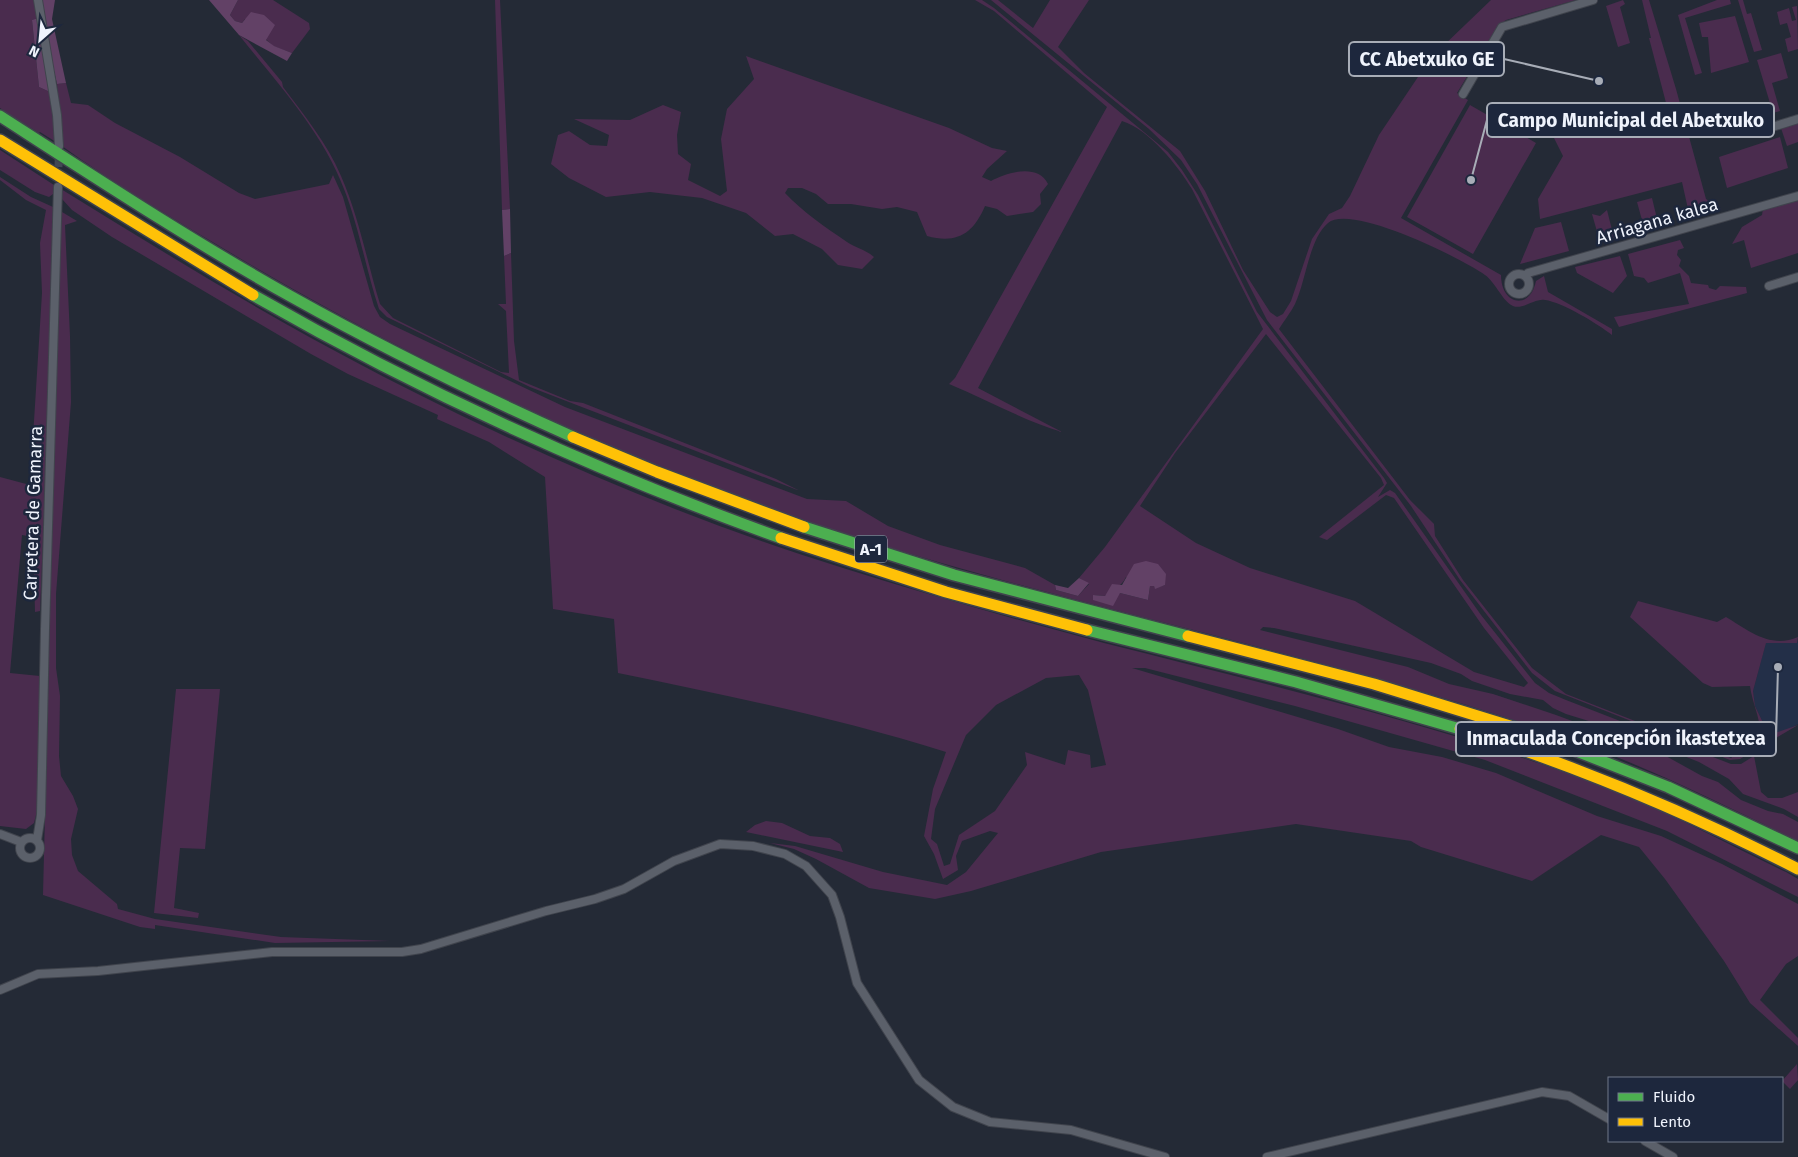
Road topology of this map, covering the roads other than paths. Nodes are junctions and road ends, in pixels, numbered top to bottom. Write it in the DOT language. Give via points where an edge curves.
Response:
graph roads {
  1 [pos="38,0"];
  2 [pos="1593,0"];
  3 [pos="1462,94"];
  4 [pos="0,116"];
  5 [pos="1798,119"];
  6 [pos="1753,133"];
  7 [pos="0,140"];
  8 [pos="59,146"];
  9 [pos="58,187"];
  10 [pos="1798,196"];
  11 [pos="1526,276"];
  12 [pos="1798,277"];
  13 [pos="1769,286"];
  14 [pos="0,834"];
  15 [pos="37,840"];
  16 [pos="21,842"];
  17 [pos="1798,848"];
  18 [pos="1798,869"];
  19 [pos="592,900"];
  20 [pos="596,910"];
  21 [pos="523,918"];
  22 [pos="526,928"];
  23 [pos="0,990"];
  24 [pos="1608,1118"];
  25 [pos="1648,1142"];
  26 [pos="1165,1157"];
  27 [pos="1267,1157"];
  28 [pos="1673,1157"];
  1 -- 8 [label="street"];
  2 -- 3 [label="street" via="1502,27"];
  4 -- 17 [label="highway, A-1" via="294,299 443,376 622,458 724,498 888,555 1005,589 1446,704 1554,741 1681,792"];
  5 -- 6 [label="street"];
  7 -- 18 [label="highway, A-1" via="166,245 288,315 418,384 609,472 710,512 880,572 1326,690 1436,721 1551,759 1671,808"];
  9 -- 15 [label="street, Carretera de Gamarra" via="42,815"];
  10 -- 11 [label="street, Arriagana kalea"];
  12 -- 13 [label="street"];
  14 -- 16 [label="street"];
  15 -- 16 [label="street" via="31,837"];
  15 -- 16 [label="street" via="40,852 32,858 24,856 20,850"];
  19 -- 20 [label="street"];
  19 -- 21 [label="street"];
  19 -- 26 [label="street" via="624,889 674,861 720,844 753,846 785,854 806,866 832,895 856,983 919,1080 953,1108 990,1122 1071,1130"];
  21 -- 22 [label="street"];
  21 -- 23 [label="street" via="402,952 272,952 98,971 38,974"];
  24 -- 27 [label="street" via="1569,1096 1542,1092"];
  25 -- 28 [label="street"];
}
